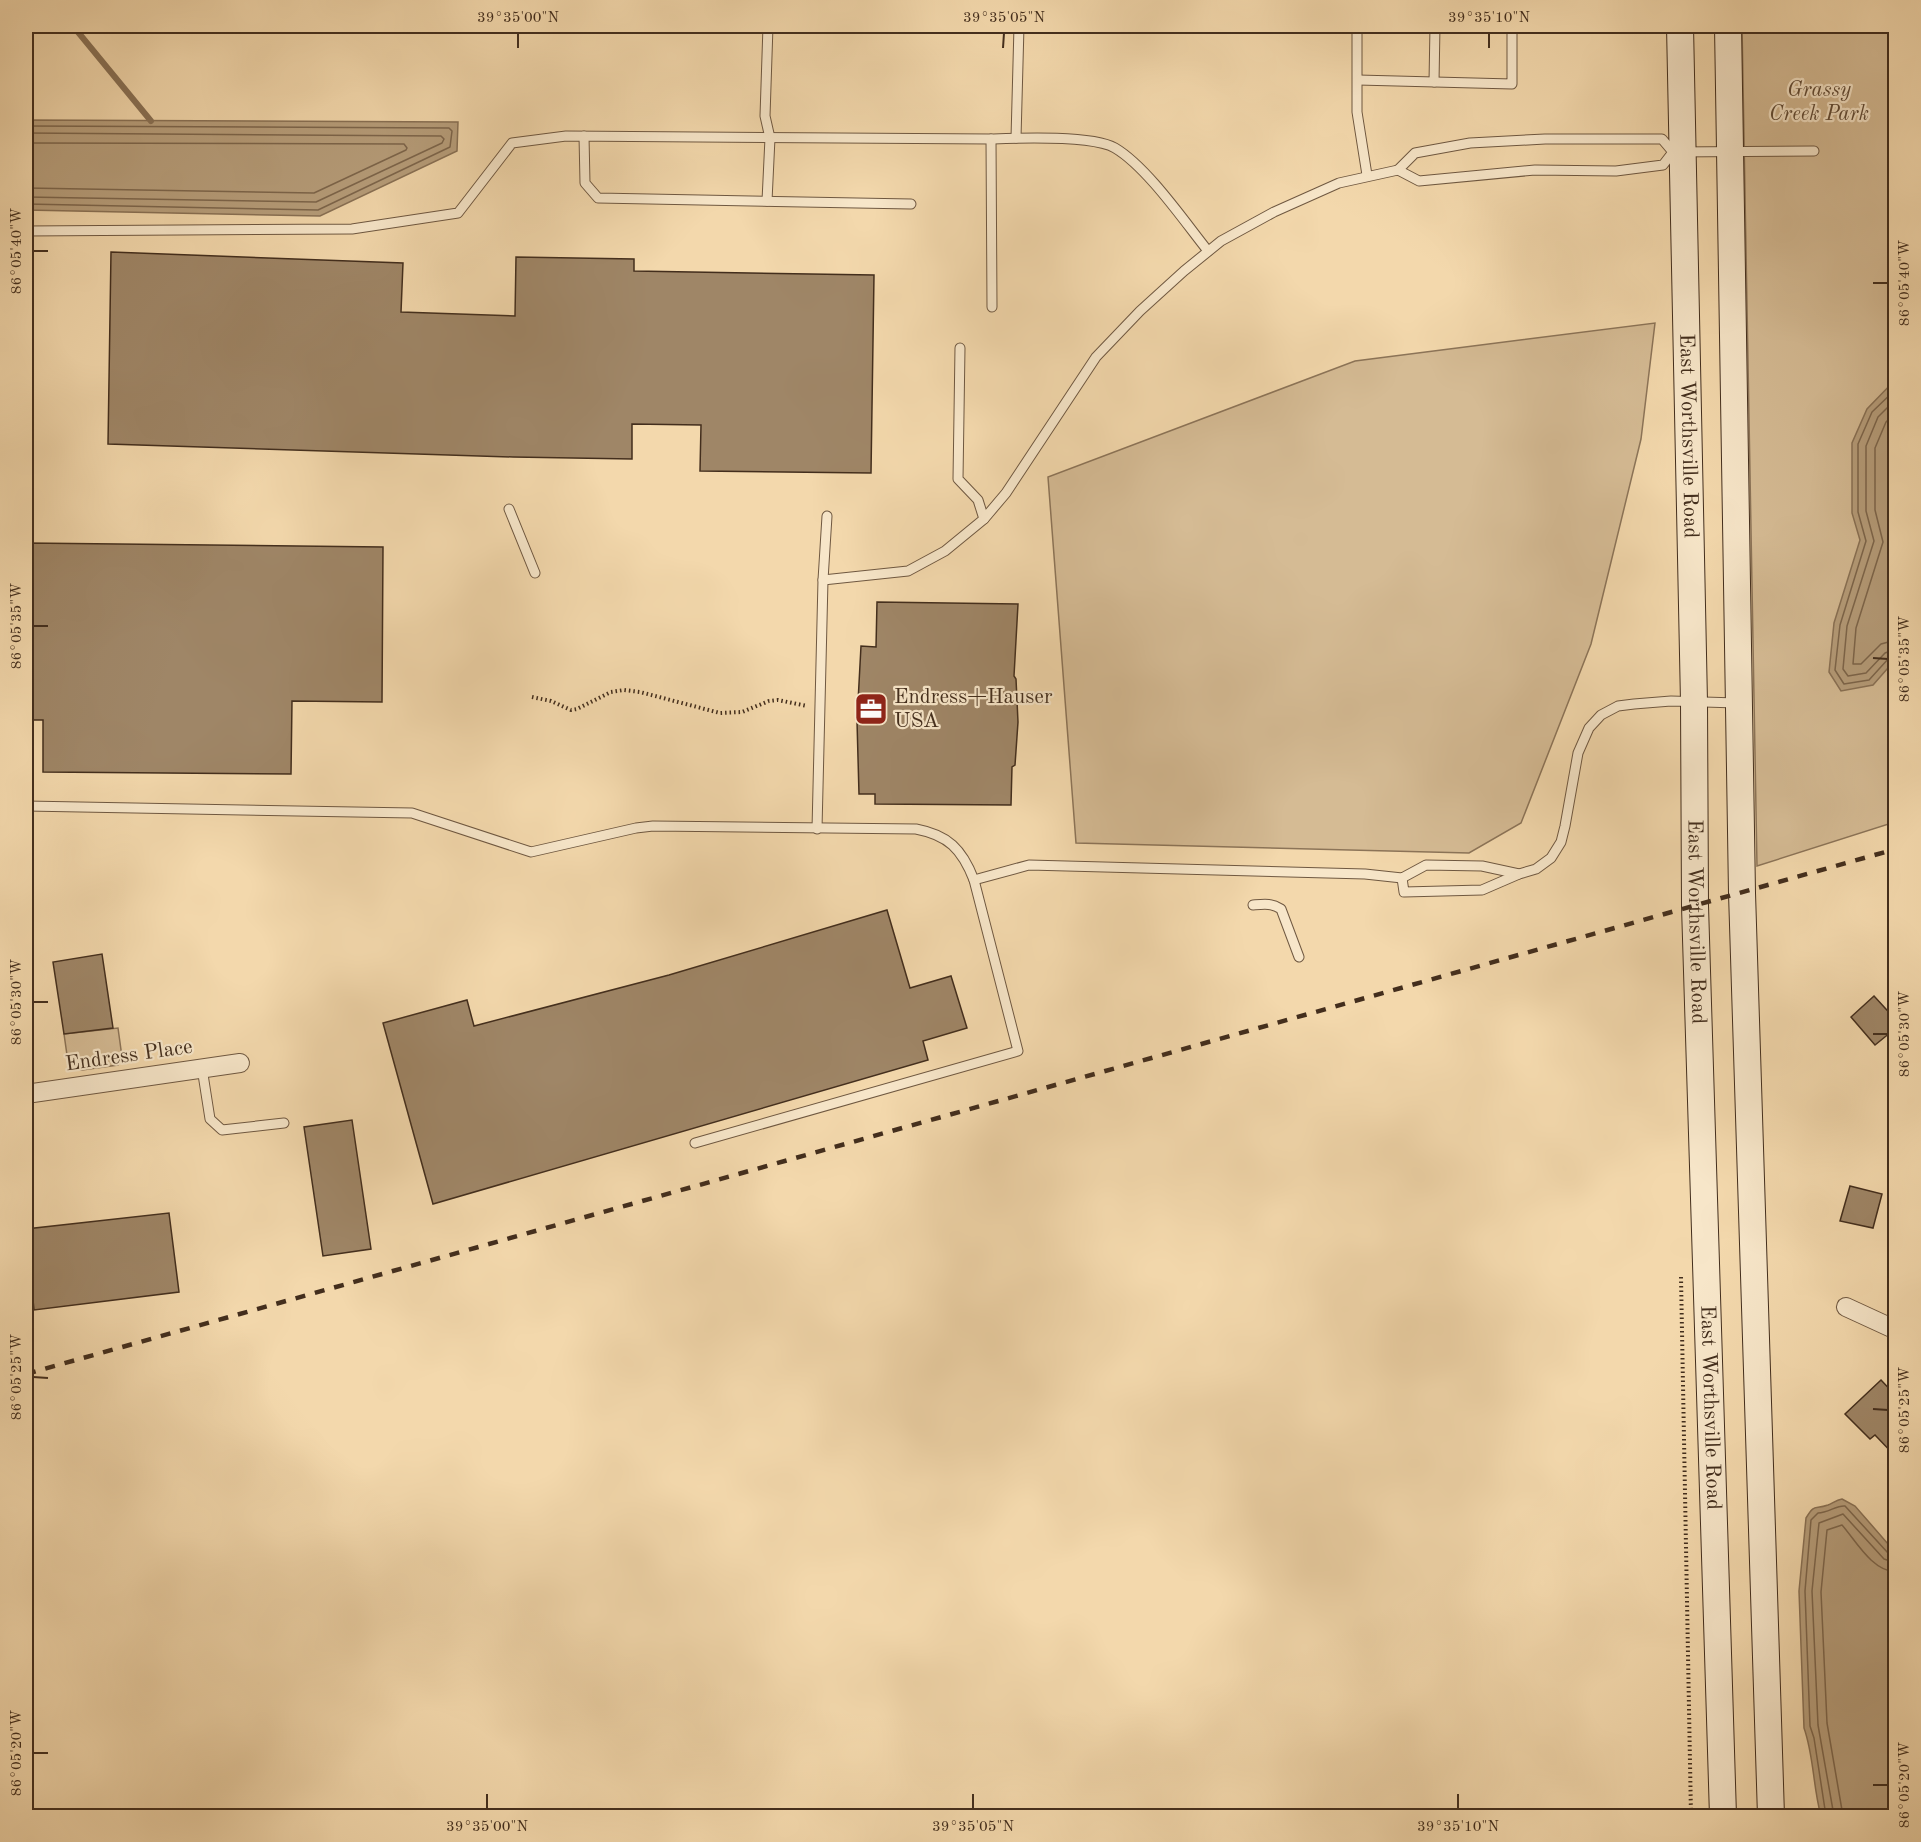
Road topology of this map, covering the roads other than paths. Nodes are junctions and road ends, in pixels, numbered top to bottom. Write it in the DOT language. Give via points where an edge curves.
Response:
graph roads {
  1 [pos="768,26"];
  2 [pos="1019,26"];
  3 [pos="1358,26"];
  4 [pos="1435,26"];
  5 [pos="1512,26"];
  6 [pos="1680,26"];
  7 [pos="1728,26"];
  8 [pos="1358,80"];
  9 [pos="1434,82"];
  10 [pos="584,136"];
  11 [pos="770,138"];
  12 [pos="1016,138"];
  13 [pos="991,139"];
  14 [pos="1731,151"];
  15 [pos="1814,151"];
  16 [pos="1678,152"];
  17 [pos="1398,170"];
  18 [pos="1367,175"];
  19 [pos="767,201"];
  20 [pos="911,204"];
  21 [pos="26,231"];
  22 [pos="1208,251"];
  23 [pos="992,307"];
  24 [pos="960,348"];
  25 [pos="509,509"];
  26 [pos="827,516"];
  27 [pos="984,519"];
  28 [pos="535,573"];
  29 [pos="823,580"];
  30 [pos="1694,702"];
  31 [pos="1739,703"];
  32 [pos="26,806"];
  33 [pos="817,829"];
  34 [pos="1518,874"];
  35 [pos="1402,878"];
  36 [pos="974,880"];
  37 [pos="1253,905"];
  38 [pos="1299,957"];
  39 [pos="240,1063"];
  40 [pos="202,1068"];
  41 [pos="26,1094"];
  42 [pos="284,1123"];
  43 [pos="695,1143"];
  44 [pos="1846,1308"];
  45 [pos="1896,1330"];
  46 [pos="1723,1816"];
  47 [pos="1771,1816"];
  1 -- 11 [label="lane" via="765,116"];
  2 -- 12 [label="lane"];
  3 -- 8 [label="lane"];
  4 -- 9 [label="lane"];
  5 -- 9 [label="lane" via="1512,84"];
  6 -- 16 [label="main road, East Worthsville Road"];
  7 -- 14 [label="main road"];
  8 -- 9 [label="lane"];
  8 -- 18 [label="lane" via="1358,112"];
  10 -- 11 [label="lane"];
  10 -- 19 [label="lane" via="585,183 598,198"];
  10 -- 21 [label="lane" via="512,143 458,213 352,229"];
  11 -- 13 [label="lane"];
  11 -- 19 [label="lane"];
  12 -- 13 [label="lane"];
  12 -- 22 [label="lane" via="1050,138 1113,147 1135,163"];
  13 -- 23 [label="lane"];
  14 -- 15 [label="lane"];
  14 -- 16 [label="lane"];
  14 -- 31 [label="main road"];
  16 -- 17 [label="lane" via="1663,165 1616,171 1535,170 1419,181"];
  16 -- 17 [label="lane" via="1662,140 1513,140 1415,153"];
  16 -- 30 [label="main road, East Worthsville Road"];
  17 -- 18 [label="lane"];
  18 -- 22 [label="lane" via="1274,212"];
  19 -- 20 [label="lane"];
  22 -- 27 [label="lane" via="1140,311 1096,357 1006,493"];
  24 -- 27 [label="lane" via="958,479 978,500"];
  25 -- 28 [label="lane"];
  26 -- 29 [label="lane"];
  27 -- 29 [label="lane" via="945,551 908,571"];
  29 -- 33 [label="lane"];
  30 -- 31 [label="lane"];
  30 -- 34 [label="lane" via="1618,706 1601,715 1589,728 1578,753 1561,842 1551,858 1536,869"];
  30 -- 46 [label="main road, East Worthsville Road" via="1695,918"];
  31 -- 47 [label="main road"];
  32 -- 33 [label="lane" via="412,813 531,852 644,827"];
  33 -- 36 [label="lane" via="932,832 947,839 968,865"];
  34 -- 35 [label="lane" via="1482,866 1426,865"];
  34 -- 35 [label="lane" via="1482,890 1404,892"];
  35 -- 36 [label="lane" via="1365,873 1029,866"];
  36 -- 43 [label="lane" via="1018,1051"];
  37 -- 38 [label="lane" via="1265,903 1281,909"];
  39 -- 40 [label="street, Endress Place"];
  40 -- 41 [label="street, Endress Place"];
  40 -- 42 [label="lane" via="210,1119 222,1130"];
  44 -- 45 [label="street"];
}
